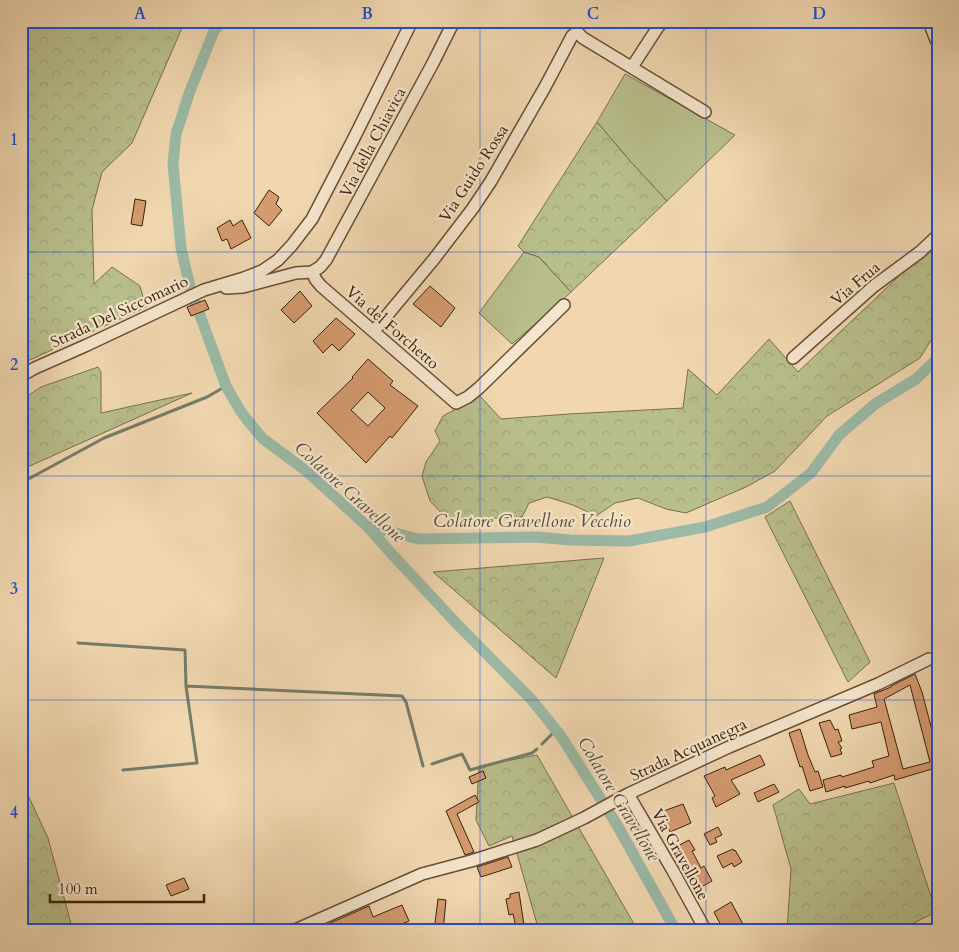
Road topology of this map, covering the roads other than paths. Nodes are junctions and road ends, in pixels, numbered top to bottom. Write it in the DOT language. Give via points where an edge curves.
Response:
graph roads {
  1 [pos="412,21"];
  2 [pos="454,21"];
  3 [pos="663,21"];
  4 [pos="577,26"];
  5 [pos="932,27"];
  6 [pos="938,42"];
  7 [pos="632,67"];
  8 [pos="705,112"];
  9 [pos="938,234"];
  10 [pos="312,272"];
  11 [pos="204,290"];
  12 [pos="564,305"];
  13 [pos="374,332"];
  14 [pos="793,358"];
  15 [pos="21,376"];
  16 [pos="929,659"];
  17 [pos="628,794"];
  18 [pos="293,931"];
  19 [pos="706,931"];
  1 -- 11 [label="street" via="312,219 292,245 262,271"];
  2 -- 10 [label="street, Via della Chiavica" via="326,260"];
  3 -- 7 [label="street"];
  4 -- 7 [label="street" via="583,38"];
  4 -- 13 [label="street, Via Guido Rossa" via="491,181 434,259"];
  5 -- 6 [label="street"];
  7 -- 8 [label="street"];
  9 -- 14 [label="street, Via Frua"];
  10 -- 11 [label="street" via="243,287"];
  10 -- 13 [label="street, Via del Forchetto" via="321,286"];
  11 -- 15 [label="street, Strada Del Siccomario"];
  12 -- 13 [label="street, Via del Forchetto" via="479,388 456,403"];
  16 -- 17 [label="street, Strada Acquanegra"];
  17 -- 18 [label="street, Strada Acquanegra" via="537,840 422,874"];
  17 -- 19 [label="street, Via Gravellone"];
}
